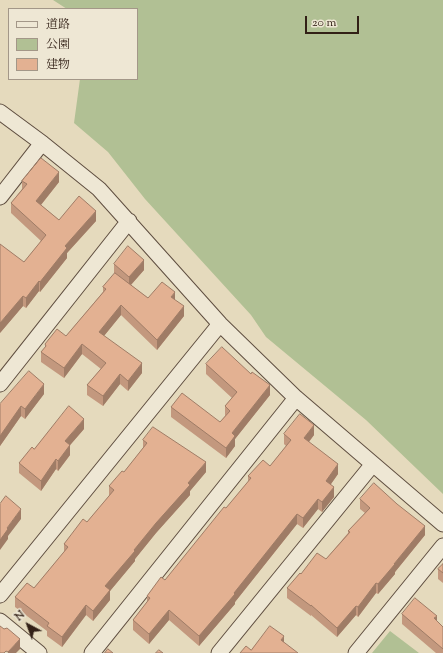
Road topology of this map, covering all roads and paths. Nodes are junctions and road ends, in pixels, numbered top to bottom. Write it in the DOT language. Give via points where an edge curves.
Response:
graph roads {
  1 [pos="0,112"];
  2 [pos="42,143"];
  3 [pos="0,198"];
  4 [pos="129,222"];
  5 [pos="220,324"];
  6 [pos="0,384"];
  7 [pos="296,398"];
  8 [pos="373,464"];
  9 [pos="443,524"];
  10 [pos="443,546"];
  11 [pos="0,595"];
  12 [pos="0,621"];
  13 [pos="39,653"];
  14 [pos="92,653"];
  15 [pos="219,653"];
  16 [pos="356,653"];
  1 -- 2 [label="street"];
  2 -- 3 [label="street"];
  2 -- 4 [label="street" via="99,189"];
  4 -- 5 [label="street"];
  4 -- 6 [label="street"];
  5 -- 7 [label="street"];
  5 -- 11 [label="street"];
  7 -- 8 [label="street"];
  7 -- 14 [label="street"];
  8 -- 9 [label="street"];
  8 -- 15 [label="street"];
  10 -- 16 [label="street"];
  12 -- 13 [label="street"];
}
